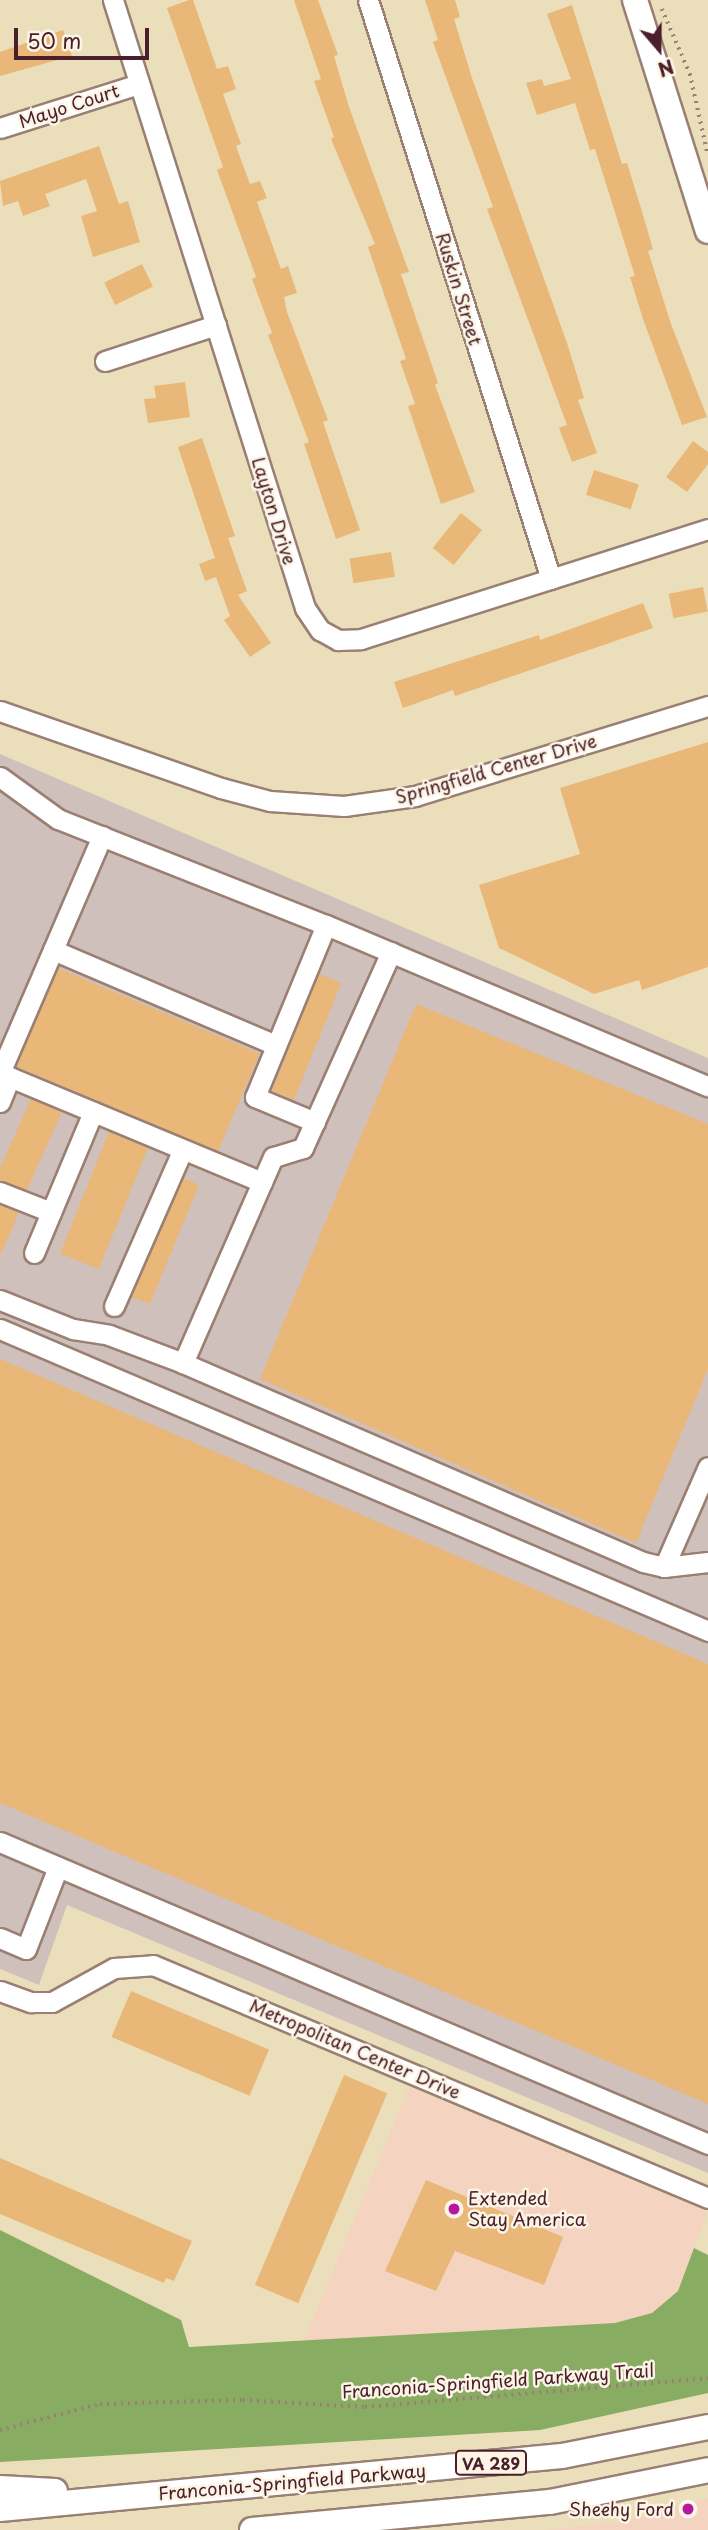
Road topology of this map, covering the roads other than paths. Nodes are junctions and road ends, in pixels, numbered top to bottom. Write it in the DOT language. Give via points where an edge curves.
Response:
graph roads {
  1 [pos="113,0"];
  2 [pos="368,0"];
  3 [pos="635,0"];
  4 [pos="139,84"];
  5 [pos="0,128"];
  6 [pos="708,231"];
  7 [pos="215,324"];
  8 [pos="106,361"];
  9 [pos="708,529"];
  10 [pos="551,579"];
  11 [pos="708,706"];
  12 [pos="0,711"];
  13 [pos="0,777"];
  14 [pos="102,836"];
  15 [pos="326,925"];
  16 [pos="53,950"];
  17 [pos="391,952"];
  18 [pos="276,1045"];
  19 [pos="10,1077"];
  20 [pos="708,1086"];
  21 [pos="0,1102"];
  22 [pos="93,1112"];
  23 [pos="315,1122"];
  24 [pos="183,1149"];
  25 [pos="262,1182"];
  26 [pos="0,1192"];
  27 [pos="51,1212"];
  28 [pos="34,1253"];
  29 [pos="0,1300"];
  30 [pos="114,1306"];
  31 [pos="0,1329"];
  32 [pos="183,1363"];
  33 [pos="708,1466"];
  34 [pos="708,1562"];
  35 [pos="664,1567"];
  36 [pos="708,1631"];
  37 [pos="0,1842"];
  38 [pos="58,1867"];
  39 [pos="0,1938"];
  40 [pos="0,1991"];
  41 [pos="708,2144"];
  42 [pos="708,2198"];
  43 [pos="708,2427"];
  44 [pos="708,2470"];
  45 [pos="0,2488"];
  46 [pos="144,2496"];
  47 [pos="0,2509"];
  48 [pos="252,2530"];
  1 -- 4 [label="street, Layton Drive"];
  2 -- 10 [label="street, Ruskin Street"];
  3 -- 6 [label="main road"];
  4 -- 5 [label="street, Mayo Court"];
  4 -- 7 [label="street, Layton Drive"];
  7 -- 8 [label="street"];
  7 -- 10 [label="street, Layton Drive" via="305,608 320,630 338,640 360,639"];
  9 -- 10 [label="street, Layton Drive"];
  11 -- 12 [label="street, Springfield Center Drive" via="415,796 344,806 270,801 221,788"];
  13 -- 14 [label="street" via="58,819"];
  14 -- 15 [label="street"];
  14 -- 16 [label="street"];
  15 -- 17 [label="street"];
  15 -- 18 [label="street"];
  16 -- 18 [label="street"];
  16 -- 19 [label="street" via="0,1073"];
  17 -- 20 [label="street"];
  17 -- 23 [label="street"];
  18 -- 23 [label="street" via="255,1097"];
  19 -- 21 [label="street"];
  19 -- 22 [label="street"];
  22 -- 24 [label="street"];
  22 -- 27 [label="street"];
  23 -- 25 [label="street" via="303,1148 273,1157"];
  24 -- 25 [label="street"];
  24 -- 30 [label="street"];
  25 -- 32 [label="street"];
  26 -- 27 [label="street"];
  27 -- 28 [label="street"];
  29 -- 32 [label="street"];
  31 -- 36 [label="street"];
  32 -- 35 [label="street" via="630,1557"];
  33 -- 35 [label="street"];
  34 -- 35 [label="street"];
  37 -- 38 [label="street"];
  38 -- 39 [label="street" via="26,1949"];
  38 -- 41 [label="street"];
  40 -- 42 [label="street, Metropolitan Center Drive" via="31,2002 52,2002 114,1968 153,1965"];
  43 -- 46 [label="main road, Franconia-Springfield Parkway / VA 289" via="562,2456"];
  44 -- 48 [label="main road" via="550,2502"];
  45 -- 46 [label="main road"];
  46 -- 47 [label="main road, Franconia-Springfield Parkway / VA 289"];
}
